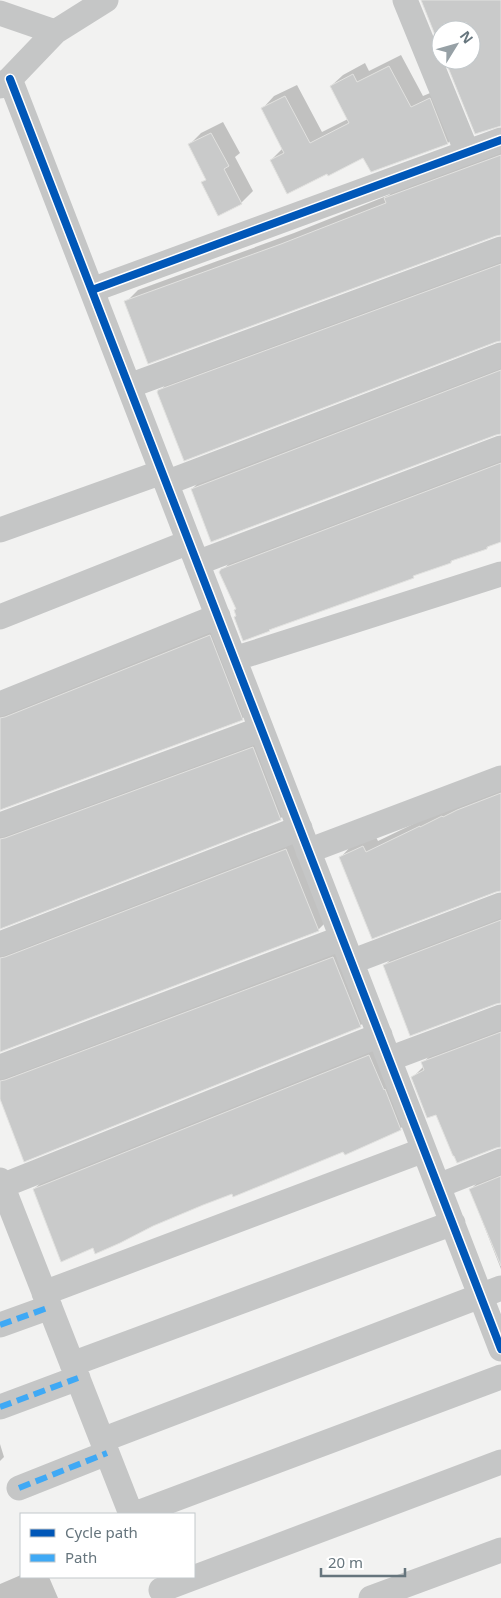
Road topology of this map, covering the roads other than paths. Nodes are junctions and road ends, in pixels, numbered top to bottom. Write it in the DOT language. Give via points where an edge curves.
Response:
graph roads {
  1 [pos="106,0"];
  2 [pos="405,0"];
  3 [pos="0,12"];
  4 [pos="54,32"];
  5 [pos="5,82"];
  6 [pos="501,140"];
  7 [pos="467,152"];
  8 [pos="501,249"];
  9 [pos="92,290"];
  10 [pos="501,354"];
  11 [pos="129,386"];
  12 [pos="501,448"];
  13 [pos="164,477"];
  14 [pos="0,530"];
  15 [pos="193,552"];
  16 [pos="501,574"];
  17 [pos="0,616"];
  18 [pos="218,616"];
  19 [pos="234,659"];
  20 [pos="0,704"];
  21 [pos="261,729"];
  22 [pos="501,778"];
  23 [pos="0,825"];
  24 [pos="304,839"];
  25 [pos="501,905"];
  26 [pos="342,938"];
  27 [pos="0,944"];
  28 [pos="351,962"];
  29 [pos="501,1017"];
  30 [pos="380,1035"];
  31 [pos="389,1059"];
  32 [pos="0,1067"];
  33 [pos="424,1150"];
  34 [pos="501,1161"];
  35 [pos="1,1183"];
  36 [pos="438,1186"];
  37 [pos="453,1223"];
  38 [pos="491,1292"];
  39 [pos="47,1300"];
  40 [pos="0,1325"];
  41 [pos="501,1348"];
  42 [pos="75,1371"];
  43 [pos="501,1377"];
  44 [pos="0,1407"];
  45 [pos="105,1447"];
  46 [pos="501,1462"];
  47 [pos="19,1488"];
  48 [pos="131,1513"];
  49 [pos="138,1513"];
  50 [pos="501,1550"];
  51 [pos="195,1575"];
  52 [pos="188,1578"];
  53 [pos="161,1588"];
  54 [pos="371,1598"];
  1 -- 4 [label="street"];
  2 -- 7 [label="street"];
  3 -- 4 [label="street"];
  4 -- 5 [label="street"];
  5 -- 9 [label="street"];
  6 -- 7 [label="street"];
  7 -- 9 [label="street"];
  8 -- 11 [label="street"];
  9 -- 11 [label="street"];
  10 -- 13 [label="street"];
  11 -- 13 [label="street"];
  12 -- 15 [label="street"];
  13 -- 14 [label="street"];
  13 -- 15 [label="street"];
  15 -- 17 [label="street"];
  15 -- 18 [label="street"];
  16 -- 19 [label="street"];
  18 -- 19 [label="street"];
  18 -- 20 [label="street"];
  19 -- 21 [label="street"];
  21 -- 23 [label="street"];
  21 -- 24 [label="street"];
  22 -- 24 [label="street"];
  24 -- 26 [label="street"];
  24 -- 27 [label="street"];
  25 -- 28 [label="street"];
  26 -- 28 [label="street"];
  26 -- 32 [label="street"];
  28 -- 30 [label="street"];
  29 -- 31 [label="street"];
  30 -- 31 [label="street"];
  30 -- 35 [label="street"];
  31 -- 33 [label="street"];
  33 -- 36 [label="street"];
  33 -- 39 [label="street"];
  34 -- 36 [label="street"];
  35 -- 39 [label="street"];
  36 -- 37 [label="street"];
  37 -- 38 [label="street"];
  37 -- 42 [label="street"];
  38 -- 41 [label="street"];
  38 -- 45 [label="street"];
  39 -- 40 [label="street"];
  39 -- 42 [label="street"];
  42 -- 44 [label="street"];
  42 -- 45 [label="street"];
  43 -- 49 [label="street"];
  45 -- 47 [label="street"];
  45 -- 48 [label="street"];
  46 -- 51 [label="street"];
  50 -- 54 [label="street"];
  52 -- 53 [label="street"];
}
